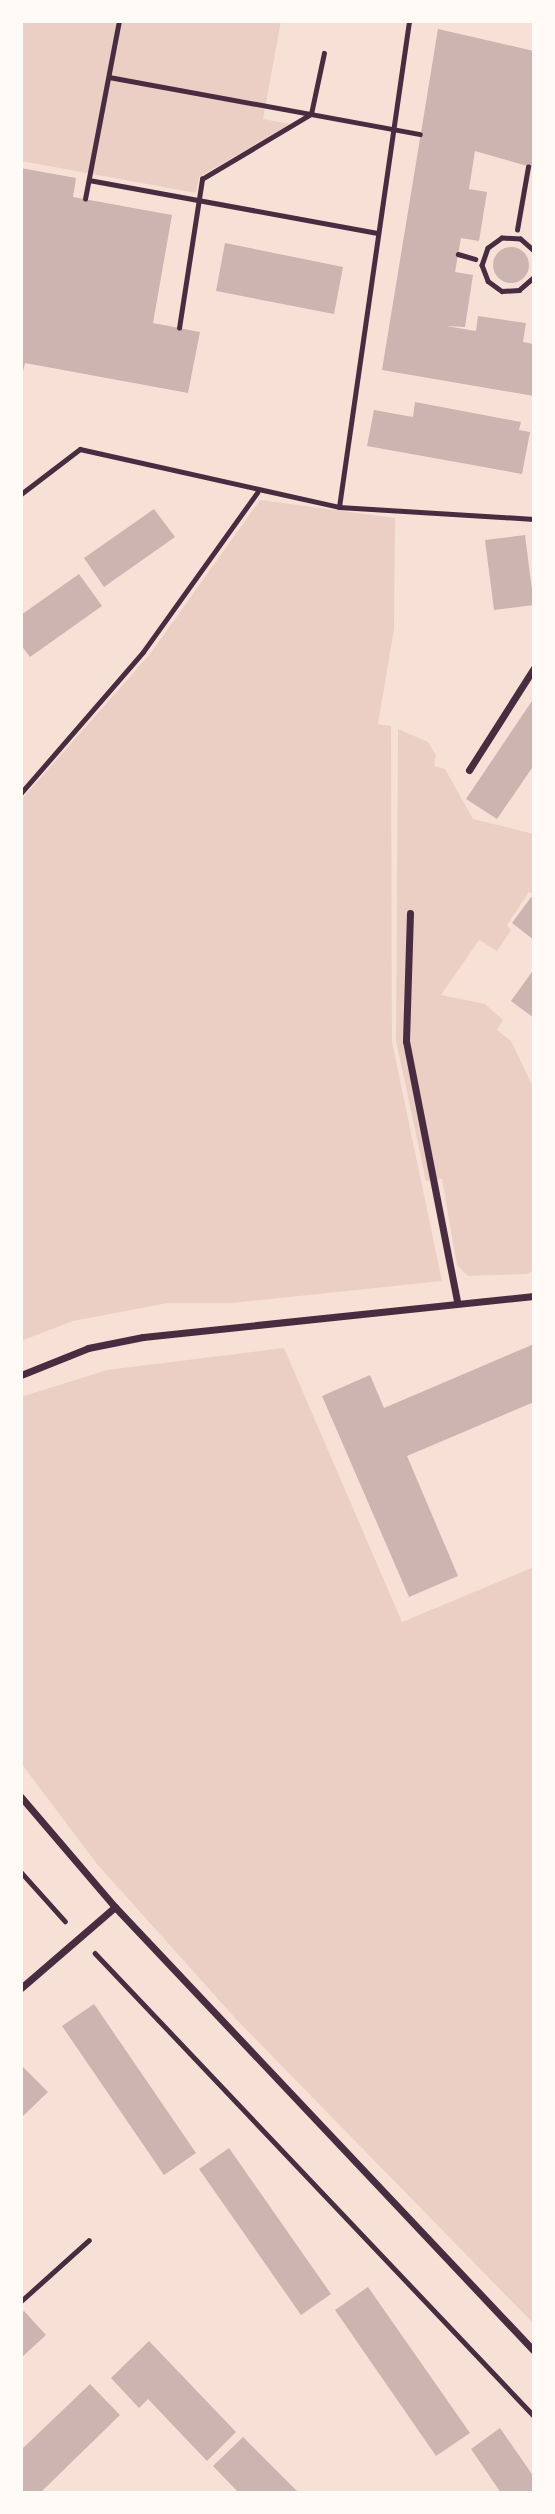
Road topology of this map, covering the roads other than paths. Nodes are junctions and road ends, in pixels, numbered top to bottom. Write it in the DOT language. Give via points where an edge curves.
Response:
graph roads {
  1 [pos="534,668"];
  2 [pos="469,770"];
  3 [pos="410,913"];
  4 [pos="534,1296"];
  5 [pos="457,1302"];
  6 [pos="21,1375"];
  7 [pos="21,1797"];
  8 [pos="115,1907"];
  9 [pos="21,1989"];
  10 [pos="89,2240"];
  11 [pos="21,2301"];
  12 [pos="534,2351"];
  1 -- 2 [label="street"];
  3 -- 5 [label="street" via="406,1041"];
  4 -- 5 [label="street"];
  5 -- 6 [label="street" via="143,1337 88,1348"];
  7 -- 8 [label="street"];
  8 -- 9 [label="street"];
  8 -- 12 [label="street"];
  10 -- 11 [label="lane"];
}
